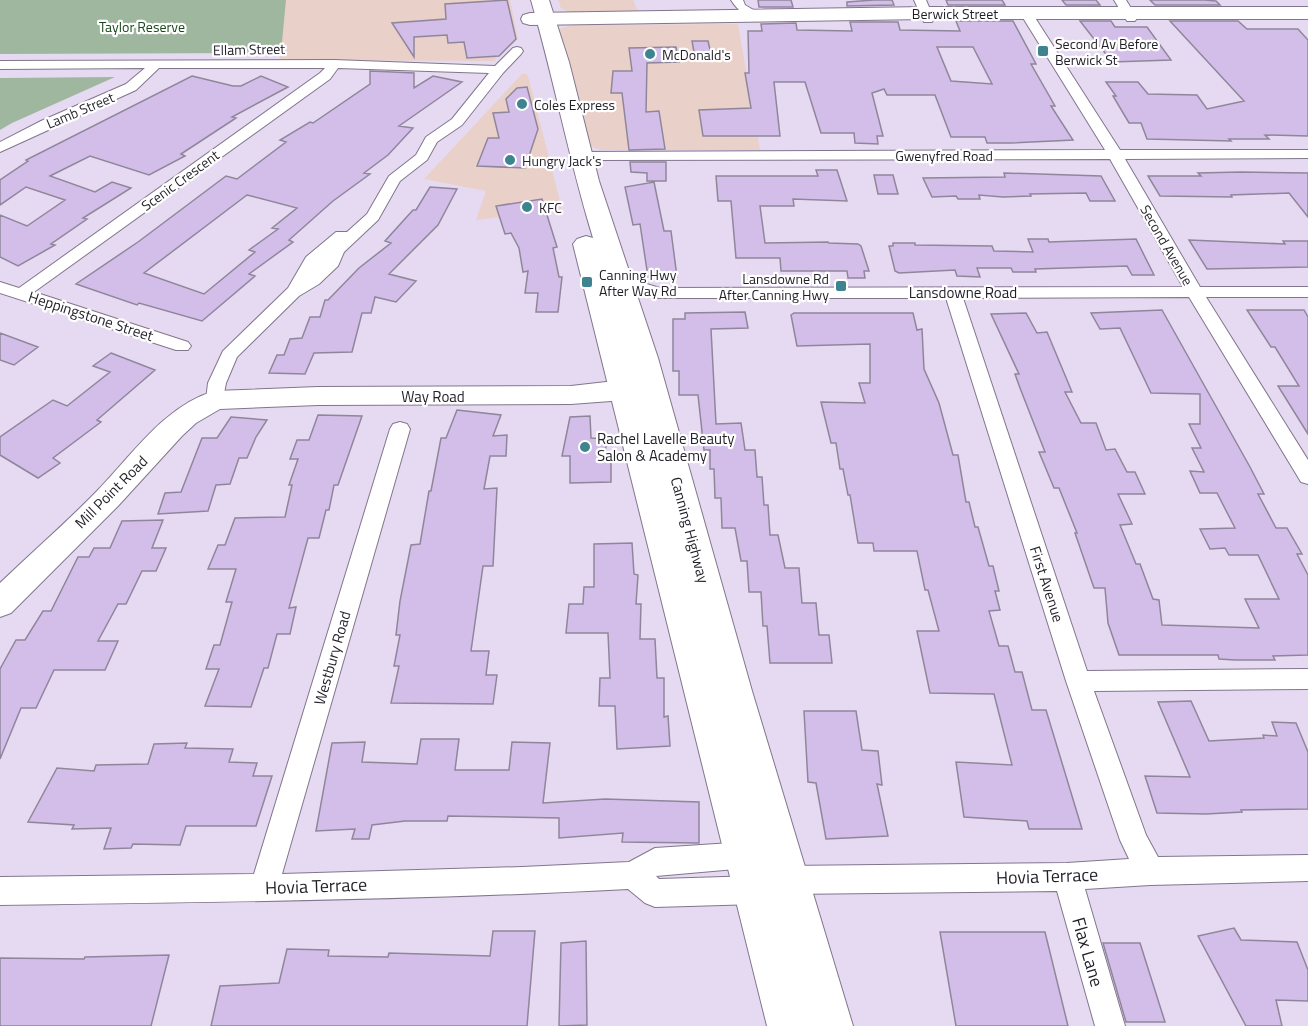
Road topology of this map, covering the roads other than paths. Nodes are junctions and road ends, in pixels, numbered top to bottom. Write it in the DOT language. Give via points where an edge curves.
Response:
graph roads {
  1 [pos="525,0"];
  2 [pos="742,9"];
  3 [pos="1126,10"];
  4 [pos="924,11"];
  5 [pos="1308,15"];
  6 [pos="1028,16"];
  7 [pos="539,17"];
  8 [pos="527,52"];
  9 [pos="334,64"];
  10 [pos="0,65"];
  11 [pos="155,65"];
  12 [pos="498,70"];
  13 [pos="546,95"];
  14 [pos="0,148"];
  15 [pos="1115,154"];
  16 [pos="1308,154"];
  17 [pos="580,156"];
  18 [pos="620,281"];
  19 [pos="0,287"];
  20 [pos="953,292"];
  21 [pos="1195,292"];
  22 [pos="1308,292"];
  23 [pos="21,294"];
  24 [pos="182,346"];
  25 [pos="636,381"];
  26 [pos="216,391"];
  27 [pos="400,429"];
  28 [pos="1308,477"];
  29 [pos="4,586"];
  30 [pos="1308,679"];
  31 [pos="1078,681"];
  32 [pos="1308,867"];
  33 [pos="1150,871"];
  34 [pos="763,875"];
  35 [pos="632,876"];
  36 [pos="1067,878"];
  37 [pos="264,888"];
  38 [pos="0,891"];
  39 [pos="791,1026"];
  40 [pos="829,1026"];
  41 [pos="1110,1026"];
  1 -- 7 [label="main road, Canning Highway"];
  2 -- 4 [label="main road, Berwick Street"];
  2 -- 7 [label="main road, Berwick Street"];
  3 -- 5 [label="main road, Berwick Street"];
  3 -- 6 [label="main road, Berwick Street"];
  4 -- 6 [label="main road, Berwick Street"];
  4 -- 7 [label="main road, Berwick Street"];
  6 -- 15 [label="street, Second Avenue"];
  7 -- 8 [label="main road, Canning Highway"];
  7 -- 17 [label="main road, Canning Highway"];
  8 -- 12 [label="street"];
  9 -- 11 [label="street, Ellam Street"];
  9 -- 12 [label="street, Ellam Street"];
  9 -- 23 [label="street, Scenic Crescent" via="325,76"];
  10 -- 11 [label="street, Ellam Street"];
  11 -- 14 [label="street, Lamb Street" via="131,87"];
  12 -- 26 [label="street" via="457,122 431,140 422,157 393,179 373,217 338,243 327,267 293,292 229,355"];
  13 -- 25 [label="main road, Canning Highway"];
  15 -- 16 [label="street, Gwenyfred Road"];
  15 -- 17 [label="street, Gwenyfred Road"];
  15 -- 21 [label="street, Second Avenue"];
  17 -- 18 [label="main road, Canning Highway"];
  18 -- 20 [label="street, Lansdowne Road" via="659,293"];
  18 -- 25 [label="main road, Canning Highway"];
  19 -- 23 [label="street, Heppingstone Street"];
  20 -- 21 [label="street, Lansdowne Road"];
  20 -- 31 [label="street, First Avenue"];
  21 -- 22 [label="street, Lansdowne Road"];
  21 -- 28 [label="street, Second Avenue"];
  23 -- 24 [label="street, Heppingstone Street"];
  25 -- 26 [label="main road, Way Road" via="559,396"];
  25 -- 34 [label="main road, Canning Highway"];
  26 -- 29 [label="main road, Mill Point Road" via="196,390 160,414 124,461 69,508"];
  27 -- 37 [label="street, Westbury Road"];
  30 -- 31 [label="street"];
  31 -- 33 [label="street, First Avenue" via="1134,840"];
  32 -- 33 [label="street, Hovia Terrace"];
  33 -- 36 [label="street, Hovia Terrace"];
  34 -- 35 [label="street, Hovia Terrace" via="655,861"];
  34 -- 35 [label="street, Hovia Terrace" via="655,893"];
  34 -- 36 [label="street, Hovia Terrace"];
  34 -- 39 [label="main road, Canning Highway"];
  34 -- 40 [label="main road, Canning Highway"];
  35 -- 37 [label="street, Hovia Terrace"];
  36 -- 41 [label="street, Flax Lane"];
  37 -- 38 [label="street, Hovia Terrace"];
}
